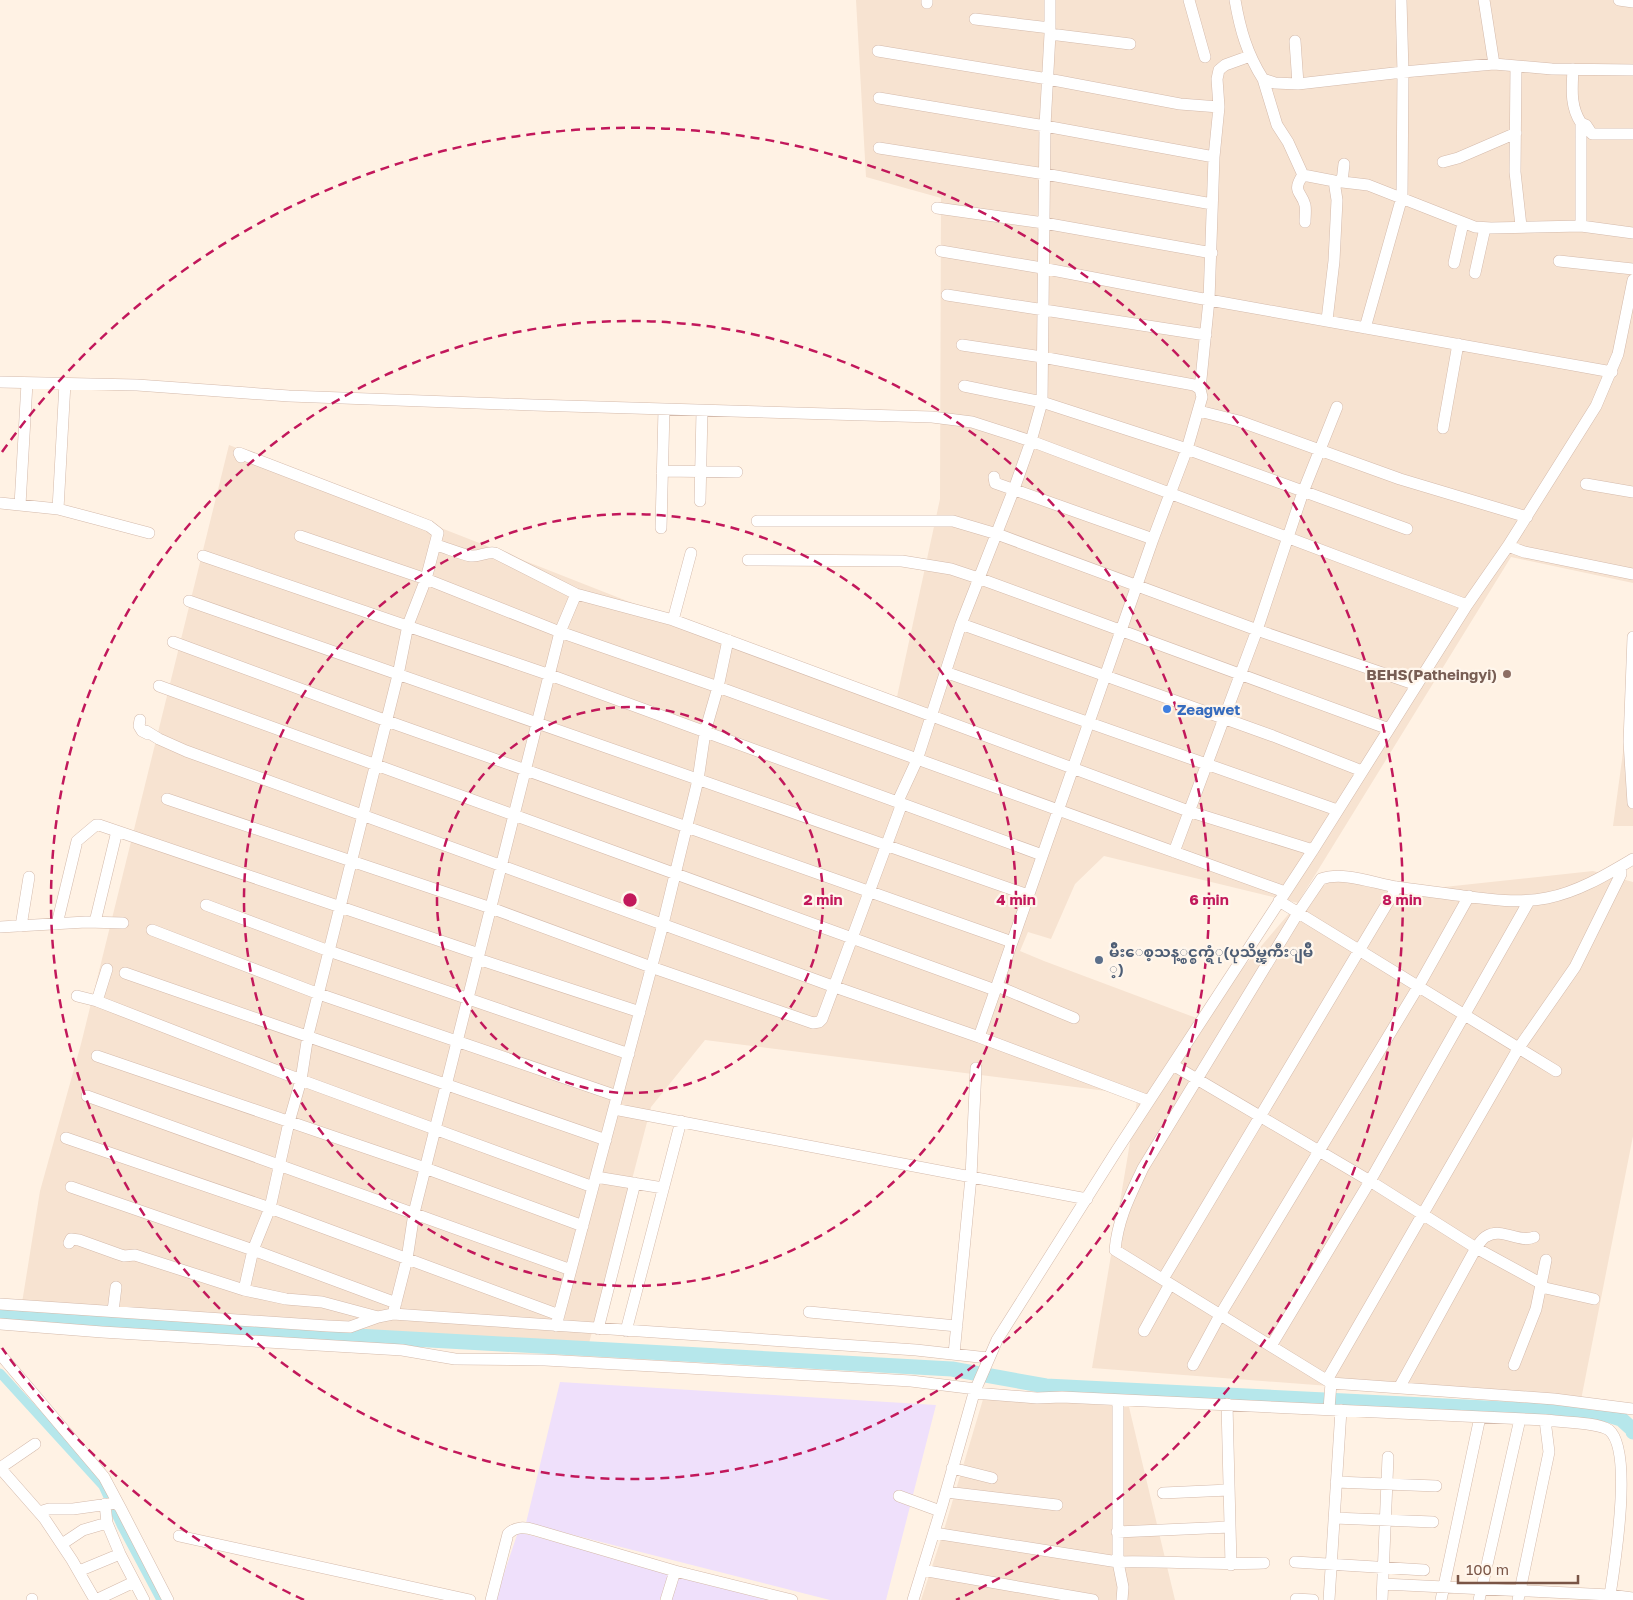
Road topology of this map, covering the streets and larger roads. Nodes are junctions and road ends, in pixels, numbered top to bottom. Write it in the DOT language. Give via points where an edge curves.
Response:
graph roads {
  1 [pos="1050,0"];
  2 [pos="1189,0"];
  3 [pos="1235,0"];
  4 [pos="1401,0"];
  5 [pos="1484,0"];
  6 [pos="1619,0"];
  7 [pos="1633,2"];
  8 [pos="975,19"];
  9 [pos="1050,31"];
  10 [pos="1295,41"];
  11 [pos="1130,44"];
  12 [pos="878,51"];
  13 [pos="1250,56"];
  14 [pos="1205,57"];
  15 [pos="1494,64"];
  16 [pos="1516,66"];
  17 [pos="1573,69"];
  18 [pos="1633,70"];
  19 [pos="1402,72"];
  20 [pos="1048,79"];
  21 [pos="1262,79"];
  22 [pos="1298,84"];
  23 [pos="879,98"];
  24 [pos="1219,107"];
  25 [pos="1581,123"];
  26 [pos="1045,126"];
  27 [pos="1516,133"];
  28 [pos="1633,134"];
  29 [pos="879,148"];
  30 [pos="1214,157"];
  31 [pos="1444,162"];
  32 [pos="1344,164"];
  33 [pos="1045,174"];
  34 [pos="1303,175"];
  35 [pos="1338,181"];
  36 [pos="1402,197"];
  37 [pos="1212,204"];
  38 [pos="937,208"];
  39 [pos="1305,222"];
  40 [pos="1044,223"];
  41 [pos="1462,223"];
  42 [pos="1521,226"];
  43 [pos="1581,226"];
  44 [pos="1485,228"];
  45 [pos="1633,233"];
  46 [pos="941,251"];
  47 [pos="1212,253"];
  48 [pos="1559,261"];
  49 [pos="1454,263"];
  50 [pos="1042,268"];
  51 [pos="1633,269"];
  52 [pos="1475,273"];
  53 [pos="1633,280"];
  54 [pos="947,295"];
  55 [pos="1209,300"];
  56 [pos="1044,309"];
  57 [pos="1326,320"];
  58 [pos="1365,328"];
  59 [pos="1206,335"];
  60 [pos="1621,342"];
  61 [pos="1458,344"];
  62 [pos="1633,344"];
  63 [pos="962,345"];
  64 [pos="1042,358"];
  65 [pos="1612,372"];
  66 [pos="0,382"];
  67 [pos="27,383"];
  68 [pos="65,384"];
  69 [pos="964,386"];
  70 [pos="1200,389"];
  71 [pos="1042,402"];
  72 [pos="1337,407"];
  73 [pos="664,409"];
  74 [pos="702,411"];
  75 [pos="1199,411"];
  76 [pos="1443,428"];
  77 [pos="1031,441"];
  78 [pos="1187,449"];
  79 [pos="1321,450"];
  80 [pos="241,458"];
  81 [pos="662,471"];
  82 [pos="700,472"];
  83 [pos="737,472"];
  84 [pos="994,477"];
  85 [pos="1586,484"];
  86 [pos="1014,489"];
  87 [pos="1303,492"];
  88 [pos="1633,492"];
  89 [pos="1170,494"];
  90 [pos="700,501"];
  91 [pos="0,503"];
  92 [pos="20,505"];
  93 [pos="58,509"];
  94 [pos="1527,516"];
  95 [pos="757,520"];
  96 [pos="661,528"];
  97 [pos="1407,529"];
  98 [pos="149,534"];
  99 [pos="997,534"];
  100 [pos="300,536"];
  101 [pos="1288,537"];
  102 [pos="1153,539"];
  103 [pos="436,545"];
  104 [pos="1508,546"];
  105 [pos="691,553"];
  106 [pos="203,556"];
  107 [pos="748,560"];
  108 [pos="1633,574"];
  109 [pos="978,578"];
  110 [pos="426,579"];
  111 [pos="1138,586"];
  112 [pos="576,594"];
  113 [pos="188,601"];
  114 [pos="1467,605"];
  115 [pos="673,620"];
  116 [pos="961,624"];
  117 [pos="408,625"];
  118 [pos="1256,630"];
  119 [pos="1121,631"];
  120 [pos="560,632"];
  121 [pos="1633,637"];
  122 [pos="728,640"];
  123 [pos="173,642"];
  124 [pos="945,672"];
  125 [pos="1240,674"];
  126 [pos="398,675"];
  127 [pos="550,675"];
  128 [pos="1106,676"];
  129 [pos="1417,685"];
  130 [pos="159,686"];
  131 [pos="718,687"];
  132 [pos="931,716"];
  133 [pos="1223,718"];
  134 [pos="140,720"];
  135 [pos="387,721"];
  136 [pos="1090,722"];
  137 [pos="536,723"];
  138 [pos="1389,729"];
  139 [pos="705,732"];
  140 [pos="1631,742"];
  141 [pos="917,760"];
  142 [pos="1208,763"];
  143 [pos="376,765"];
  144 [pos="1072,768"];
  145 [pos="525,770"];
  146 [pos="1362,771"];
  147 [pos="698,780"];
  148 [pos="167,798"];
  149 [pos="898,802"];
  150 [pos="1633,803"];
  151 [pos="1058,810"];
  152 [pos="1337,810"];
  153 [pos="1191,812"];
  154 [pos="514,814"];
  155 [pos="364,815"];
  156 [pos="687,827"];
  157 [pos="117,831"];
  158 [pos="886,846"];
  159 [pos="1313,850"];
  160 [pos="1174,852"];
  161 [pos="1042,855"];
  162 [pos="1633,859"];
  163 [pos="352,861"];
  164 [pos="501,865"];
  165 [pos="1622,866"];
  166 [pos="675,873"];
  167 [pos="29,876"];
  168 [pos="1397,887"];
  169 [pos="870,892"];
  170 [pos="1028,895"];
  171 [pos="1469,896"];
  172 [pos="1529,901"];
  173 [pos="1288,904"];
  174 [pos="206,905"];
  175 [pos="340,906"];
  176 [pos="490,908"];
  177 [pos="95,922"];
  178 [pos="123,923"];
  179 [pos="58,924"];
  180 [pos="662,924"];
  181 [pos="21,926"];
  182 [pos="0,927"];
  183 [pos="152,930"];
  184 [pos="852,938"];
  185 [pos="1012,942"];
  186 [pos="329,951"];
  187 [pos="1358,951"];
  188 [pos="478,957"];
  189 [pos="651,966"];
  190 [pos="107,969"];
  191 [pos="126,973"];
  192 [pos="835,987"];
  193 [pos="1418,987"];
  194 [pos="996,988"];
  195 [pos="319,994"];
  196 [pos="77,996"];
  197 [pos="468,998"];
  198 [pos="97,1001"];
  199 [pos="640,1012"];
  200 [pos="1464,1016"];
  201 [pos="1074,1018"];
  202 [pos="308,1035"];
  203 [pos="979,1037"];
  204 [pos="457,1042"];
  205 [pos="1518,1049"];
  206 [pos="629,1054"];
  207 [pos="97,1056"];
  208 [pos="976,1068"];
  209 [pos="1177,1068"];
  210 [pos="1556,1071"];
  211 [pos="1195,1079"];
  212 [pos="302,1080"];
  213 [pos="446,1084"];
  214 [pos="87,1096"];
  215 [pos="617,1096"];
  216 [pos="1150,1101"];
  217 [pos="614,1109"];
  218 [pos="1259,1117"];
  219 [pos="289,1122"];
  220 [pos="681,1122"];
  221 [pos="435,1129"];
  222 [pos="66,1138"];
  223 [pos="606,1140"];
  224 [pos="1318,1151"];
  225 [pos="280,1165"];
  226 [pos="425,1168"];
  227 [pos="971,1177"];
  228 [pos="1370,1181"];
  229 [pos="595,1182"];
  230 [pos="635,1183"];
  231 [pos="71,1187"];
  232 [pos="663,1188"];
  233 [pos="1087,1198"];
  234 [pos="270,1208"];
  235 [pos="414,1213"];
  236 [pos="1423,1214"];
  237 [pos="582,1226"];
  238 [pos="1534,1237"];
  239 [pos="69,1243"];
  240 [pos="1476,1248"];
  241 [pos="253,1250"];
  242 [pos="407,1259"];
  243 [pos="1546,1260"];
  244 [pos="571,1270"];
  245 [pos="1166,1282"];
  246 [pos="1542,1285"];
  247 [pos="116,1287"];
  248 [pos="244,1290"];
  249 [pos="1594,1299"];
  250 [pos="0,1304"];
  251 [pos="394,1308"];
  252 [pos="113,1311"];
  253 [pos="809,1312"];
  254 [pos="1220,1315"];
  255 [pos="378,1317"];
  256 [pos="557,1321"];
  257 [pos="0,1324"];
  258 [pos="957,1326"];
  259 [pos="598,1329"];
  260 [pos="626,1331"];
  261 [pos="1144,1331"];
  262 [pos="1270,1346"];
  263 [pos="0,1354"];
  264 [pos="954,1354"];
  265 [pos="987,1361"];
  266 [pos="1193,1365"];
  267 [pos="1514,1365"];
  268 [pos="1329,1384"];
  269 [pos="1399,1388"];
  270 [pos="976,1389"];
  271 [pos="1118,1400"];
  272 [pos="1227,1404"];
  273 [pos="1329,1407"];
  274 [pos="1633,1409"];
  275 [pos="1341,1410"];
  276 [pos="1480,1417"];
  277 [pos="1520,1419"];
  278 [pos="1545,1420"];
  279 [pos="35,1444"];
  280 [pos="1388,1457"];
  281 [pos="0,1468"];
  282 [pos="952,1468"];
  283 [pos="992,1478"];
  284 [pos="1336,1482"];
  285 [pos="1387,1484"];
  286 [pos="1436,1486"];
  287 [pos="1229,1490"];
  288 [pos="946,1492"];
  289 [pos="1163,1493"];
  290 [pos="899,1496"];
  291 [pos="112,1505"];
  292 [pos="1057,1505"];
  293 [pos="940,1511"];
  294 [pos="39,1512"];
  295 [pos="1334,1518"];
  296 [pos="1386,1520"];
  297 [pos="1432,1522"];
  298 [pos="107,1523"];
  299 [pos="1230,1528"];
  300 [pos="1118,1532"];
  301 [pos="934,1533"];
  302 [pos="179,1536"];
  303 [pos="62,1544"];
  304 [pos="120,1554"];
  305 [pos="1118,1562"];
  306 [pos="1295,1562"];
  307 [pos="1264,1563"];
  308 [pos="1331,1564"];
  309 [pos="1230,1565"];
  310 [pos="1384,1567"];
  311 [pos="922,1570"];
  312 [pos="1424,1570"];
  313 [pos="79,1571"];
  314 [pos="675,1571"];
  315 [pos="134,1582"];
  316 [pos="1383,1584"];
  317 [pos="1444,1588"];
  318 [pos="1481,1595"];
  319 [pos="1519,1596"];
  320 [pos="1609,1597"];
  321 [pos="776,1598"];
  322 [pos="1633,1598"];
  323 [pos="1296,1599"];
  324 [pos="95,1600"];
  325 [pos="144,1600"];
  326 [pos="168,1600"];
  327 [pos="470,1600"];
  328 [pos="491,1600"];
  329 [pos="666,1600"];
  330 [pos="792,1600"];
  331 [pos="912,1600"];
  332 [pos="1093,1600"];
  333 [pos="1122,1600"];
  334 [pos="1313,1600"];
  335 [pos="1329,1600"];
  336 [pos="1382,1600"];
  337 [pos="1441,1600"];
  1 -- 9 [label="street"];
  2 -- 14 [label="street"];
  3 -- 13 [label="street"];
  4 -- 19 [label="street"];
  5 -- 15 [label="street"];
  6 -- 7 [label="street"];
  8 -- 9 [label="street"];
  9 -- 11 [label="street"];
  9 -- 20 [label="street"];
  10 -- 22 [label="street"];
  12 -- 20 [label="street"];
  13 -- 21 [label="street"];
  13 -- 24 [label="street" via="1224,65 1220,70 1216,86"];
  15 -- 16 [label="street"];
  15 -- 19 [label="street"];
  16 -- 17 [label="street"];
  16 -- 27 [label="street"];
  17 -- 18 [label="street"];
  17 -- 25 [label="street" via="1571,96"];
  19 -- 22 [label="street"];
  19 -- 36 [label="street"];
  20 -- 24 [label="street" via="1180,104"];
  20 -- 26 [label="street"];
  21 -- 22 [label="street"];
  21 -- 34 [label="street" via="1277,125"];
  23 -- 26 [label="street"];
  24 -- 30 [label="street"];
  25 -- 28 [label="street" via="1592,134"];
  25 -- 43 [label="street"];
  26 -- 30 [label="street"];
  26 -- 33 [label="street"];
  27 -- 31 [label="street"];
  27 -- 42 [label="street" via="1515,172"];
  29 -- 33 [label="street"];
  30 -- 37 [label="street"];
  32 -- 35 [label="street"];
  33 -- 37 [label="street"];
  33 -- 40 [label="street"];
  34 -- 35 [label="street"];
  34 -- 39 [label="street" via="1298,186 1299,196 1305,204"];
  35 -- 36 [label="street" via="1368,185"];
  35 -- 57 [label="street" via="1334,261"];
  36 -- 41 [label="street"];
  36 -- 58 [label="street"];
  37 -- 47 [label="street"];
  38 -- 40 [label="street"];
  40 -- 47 [label="street"];
  40 -- 50 [label="street"];
  41 -- 44 [label="street"];
  41 -- 49 [label="street"];
  42 -- 43 [label="street"];
  42 -- 44 [label="street"];
  43 -- 45 [label="street"];
  44 -- 52 [label="street"];
  46 -- 50 [label="street"];
  47 -- 55 [label="street"];
  48 -- 51 [label="street"];
  50 -- 55 [label="street"];
  50 -- 56 [label="street"];
  53 -- 60 [label="street"];
  54 -- 56 [label="street"];
  55 -- 57 [label="street"];
  55 -- 59 [label="street"];
  56 -- 59 [label="street"];
  56 -- 64 [label="street"];
  57 -- 58 [label="street"];
  58 -- 61 [label="street"];
  59 -- 70 [label="street"];
  60 -- 62 [label="street"];
  60 -- 65 [label="street"];
  61 -- 65 [label="street"];
  61 -- 76 [label="street"];
  63 -- 64 [label="street"];
  64 -- 70 [label="street"];
  64 -- 71 [label="street"];
  65 -- 94 [label="street" via="1596,406"];
  66 -- 67 [label="street"];
  67 -- 68 [label="street"];
  67 -- 92 [label="street"];
  68 -- 73 [label="street" via="137,385 289,396"];
  68 -- 93 [label="street"];
  69 -- 71 [label="street"];
  70 -- 75 [label="street"];
  71 -- 77 [label="street"];
  71 -- 78 [label="street"];
  72 -- 79 [label="street"];
  73 -- 74 [label="street"];
  73 -- 81 [label="street"];
  74 -- 77 [label="street" via="932,417 972,422"];
  74 -- 82 [label="street"];
  75 -- 78 [label="street"];
  75 -- 79 [label="street" via="1239,421"];
  77 -- 86 [label="street"];
  77 -- 89 [label="street"];
  78 -- 87 [label="street"];
  78 -- 89 [label="street"];
  79 -- 87 [label="street"];
  79 -- 94 [label="street" via="1400,479"];
  80 -- 103 [label="street" via="239,453 429,526 438,533"];
  81 -- 82 [label="street"];
  81 -- 96 [label="street"];
  82 -- 83 [label="street"];
  82 -- 90 [label="street"];
  84 -- 86 [label="street" via="995,483"];
  85 -- 88 [label="street"];
  86 -- 99 [label="street"];
  86 -- 102 [label="street"];
  87 -- 97 [label="street"];
  87 -- 101 [label="street"];
  89 -- 101 [label="street"];
  89 -- 102 [label="street"];
  91 -- 92 [label="street"];
  92 -- 93 [label="street"];
  93 -- 98 [label="street"];
  94 -- 104 [label="street"];
  95 -- 99 [label="street" via="953,521"];
  99 -- 109 [label="street"];
  99 -- 111 [label="street"];
  100 -- 110 [label="street"];
  101 -- 114 [label="street"];
  101 -- 118 [label="street"];
  102 -- 111 [label="street"];
  103 -- 110 [label="street"];
  103 -- 112 [label="street" via="472,556 495,553"];
  104 -- 108 [label="street"];
  104 -- 114 [label="street"];
  105 -- 115 [label="street"];
  106 -- 117 [label="street"];
  107 -- 109 [label="street" via="902,561 951,569"];
  109 -- 116 [label="street"];
  109 -- 119 [label="street"];
  110 -- 117 [label="street"];
  110 -- 120 [label="street"];
  111 -- 118 [label="street"];
  111 -- 119 [label="street"];
  112 -- 115 [label="street"];
  112 -- 120 [label="street"];
  113 -- 126 [label="street"];
  114 -- 129 [label="street"];
  115 -- 122 [label="street"];
  116 -- 124 [label="street"];
  116 -- 128 [label="street"];
  117 -- 126 [label="street"];
  117 -- 127 [label="street"];
  118 -- 125 [label="street"];
  118 -- 129 [label="street"];
  119 -- 125 [label="street"];
  119 -- 128 [label="street"];
  120 -- 127 [label="street"];
  120 -- 131 [label="street"];
  121 -- 140 [label="street"];
  122 -- 131 [label="street"];
  122 -- 132 [label="street"];
  123 -- 135 [label="street"];
  124 -- 132 [label="street"];
  124 -- 136 [label="street"];
  125 -- 133 [label="street"];
  125 -- 138 [label="street"];
  126 -- 135 [label="street"];
  126 -- 137 [label="street"];
  127 -- 137 [label="street"];
  127 -- 139 [label="street"];
  128 -- 133 [label="street"];
  128 -- 136 [label="street"];
  129 -- 138 [label="street"];
  130 -- 143 [label="street"];
  131 -- 139 [label="street"];
  131 -- 141 [label="street"];
  132 -- 141 [label="street"];
  132 -- 144 [label="street"];
  133 -- 142 [label="street"];
  133 -- 146 [label="street"];
  134 -- 155 [label="street" via="142,731 186,751"];
  135 -- 143 [label="street"];
  135 -- 145 [label="street"];
  136 -- 142 [label="street"];
  136 -- 144 [label="street"];
  137 -- 145 [label="street"];
  137 -- 147 [label="street"];
  138 -- 146 [label="street"];
  139 -- 147 [label="street"];
  139 -- 149 [label="street"];
  140 -- 150 [label="street"];
  141 -- 149 [label="street"];
  141 -- 151 [label="street"];
  142 -- 152 [label="street"];
  142 -- 153 [label="street"];
  143 -- 154 [label="street"];
  143 -- 155 [label="street"];
  144 -- 151 [label="street"];
  144 -- 153 [label="street"];
  145 -- 154 [label="street"];
  145 -- 156 [label="street"];
  146 -- 152 [label="street"];
  147 -- 156 [label="street"];
  147 -- 158 [label="street"];
  148 -- 163 [label="street"];
  149 -- 158 [label="street" via="901,806"];
  149 -- 161 [label="street"];
  151 -- 160 [label="street"];
  151 -- 161 [label="street"];
  152 -- 159 [label="street"];
  153 -- 159 [label="street"];
  153 -- 160 [label="street"];
  154 -- 164 [label="street"];
  154 -- 166 [label="street"];
  155 -- 163 [label="street"];
  155 -- 164 [label="street"];
  156 -- 166 [label="street"];
  156 -- 169 [label="street"];
  157 -- 175 [label="street"];
  157 -- 177 [label="street"];
  157 -- 179 [label="street" via="96,825 77,841"];
  158 -- 169 [label="street"];
  158 -- 170 [label="street"];
  159 -- 173 [label="street"];
  160 -- 173 [label="street"];
  161 -- 170 [label="street"];
  162 -- 165 [label="street"];
  163 -- 175 [label="street"];
  163 -- 176 [label="street"];
  164 -- 176 [label="street"];
  164 -- 180 [label="street"];
  165 -- 172 [label="street" via="1589,885"];
  165 -- 205 [label="street" via="1575,967"];
  166 -- 180 [label="street"];
  166 -- 184 [label="street"];
  167 -- 181 [label="street"];
  168 -- 171 [label="street"];
  168 -- 173 [label="street" via="1344,877 1326,877"];
  168 -- 187 [label="street"];
  169 -- 184 [label="street"];
  169 -- 185 [label="street"];
  170 -- 185 [label="street"];
  171 -- 172 [label="street"];
  171 -- 193 [label="street"];
  172 -- 200 [label="street"];
  173 -- 187 [label="street"];
  173 -- 209 [label="street"];
  173 -- 211 [label="street"];
  174 -- 186 [label="street"];
  175 -- 186 [label="street"];
  175 -- 188 [label="street"];
  176 -- 188 [label="street"];
  176 -- 189 [label="street"];
  177 -- 178 [label="street"];
  177 -- 179 [label="street"];
  179 -- 181 [label="street"];
  180 -- 189 [label="street"];
  180 -- 192 [label="street"];
  181 -- 182 [label="street"];
  183 -- 195 [label="street"];
  184 -- 192 [label="street"];
  184 -- 194 [label="street"];
  185 -- 194 [label="street"];
  186 -- 195 [label="street"];
  186 -- 197 [label="street"];
  187 -- 193 [label="street"];
  187 -- 218 [label="street"];
  188 -- 197 [label="street"];
  188 -- 199 [label="street"];
  189 -- 192 [label="street" via="816,1023 822,1019"];
  189 -- 199 [label="street"];
  190 -- 198 [label="street"];
  191 -- 202 [label="street"];
  192 -- 203 [label="street"];
  193 -- 200 [label="street"];
  193 -- 224 [label="street"];
  194 -- 201 [label="street"];
  194 -- 203 [label="street"];
  195 -- 202 [label="street"];
  195 -- 204 [label="street"];
  196 -- 198 [label="street"];
  197 -- 204 [label="street"];
  197 -- 206 [label="street"];
  198 -- 212 [label="street"];
  199 -- 206 [label="street"];
  200 -- 205 [label="street"];
  200 -- 228 [label="street"];
  202 -- 212 [label="street"];
  202 -- 213 [label="street"];
  203 -- 216 [label="street"];
  204 -- 213 [label="street"];
  204 -- 215 [label="street"];
  205 -- 210 [label="street"];
  205 -- 236 [label="street"];
  206 -- 215 [label="street"];
  207 -- 219 [label="street"];
  208 -- 227 [label="street"];
  209 -- 211 [label="street"];
  209 -- 216 [label="street"];
  211 -- 218 [label="street"];
  211 -- 245 [label="street" via="1143,1168 1117,1231 1115,1250"];
  212 -- 219 [label="street"];
  212 -- 221 [label="street"];
  213 -- 221 [label="street"];
  213 -- 223 [label="street"];
  214 -- 225 [label="street"];
  215 -- 217 [label="street"];
  216 -- 233 [label="street"];
  217 -- 220 [label="street"];
  217 -- 223 [label="street"];
  218 -- 224 [label="street"];
  218 -- 245 [label="street"];
  219 -- 225 [label="street"];
  219 -- 226 [label="street"];
  220 -- 227 [label="street"];
  220 -- 232 [label="street"];
  221 -- 226 [label="street"];
  221 -- 229 [label="street"];
  222 -- 234 [label="street"];
  223 -- 229 [label="street"];
  224 -- 228 [label="street"];
  224 -- 254 [label="street"];
  225 -- 234 [label="street"];
  225 -- 235 [label="street"];
  226 -- 235 [label="street"];
  226 -- 237 [label="street"];
  227 -- 233 [label="street"];
  227 -- 258 [label="street"];
  228 -- 236 [label="street"];
  228 -- 262 [label="street"];
  229 -- 230 [label="street"];
  229 -- 237 [label="street"];
  230 -- 232 [label="street"];
  230 -- 259 [label="street"];
  231 -- 241 [label="street"];
  232 -- 260 [label="street"];
  233 -- 265 [label="street"];
  234 -- 241 [label="street"];
  234 -- 242 [label="street"];
  235 -- 242 [label="street"];
  235 -- 244 [label="street"];
  236 -- 240 [label="street"];
  236 -- 268 [label="street"];
  237 -- 244 [label="street"];
  238 -- 240 [label="street" via="1524,1239 1488,1234"];
  239 -- 248 [label="street" via="73,1239 124,1256 135,1255"];
  240 -- 246 [label="street"];
  240 -- 269 [label="street"];
  241 -- 248 [label="street"];
  241 -- 251 [label="street"];
  242 -- 251 [label="street"];
  242 -- 256 [label="street"];
  243 -- 246 [label="street"];
  244 -- 256 [label="street"];
  245 -- 254 [label="street"];
  245 -- 261 [label="street"];
  246 -- 249 [label="street"];
  246 -- 267 [label="street"];
  247 -- 252 [label="street"];
  248 -- 255 [label="street" via="286,1299 322,1302"];
  250 -- 252 [label="street"];
  251 -- 255 [label="street"];
  251 -- 256 [label="street"];
  252 -- 255 [label="street" via="350,1327"];
  253 -- 258 [label="street"];
  254 -- 262 [label="street"];
  254 -- 266 [label="street"];
  256 -- 259 [label="street"];
  257 -- 270 [label="street" via="402,1350 455,1359 653,1366 911,1381"];
  258 -- 264 [label="street"];
  259 -- 260 [label="street"];
  260 -- 264 [label="street"];
  262 -- 268 [label="street"];
  263 -- 291 [label="street" via="104,1477"];
  264 -- 265 [label="street"];
  265 -- 270 [label="street"];
  268 -- 269 [label="street"];
  268 -- 273 [label="street"];
  269 -- 274 [label="street" via="1554,1399"];
  270 -- 271 [label="street" via="1028,1397"];
  270 -- 282 [label="street"];
  271 -- 272 [label="street"];
  271 -- 300 [label="street"];
  272 -- 273 [label="street"];
  272 -- 287 [label="street"];
  273 -- 275 [label="street"];
  275 -- 276 [label="street"];
  275 -- 284 [label="street"];
  276 -- 277 [label="street"];
  276 -- 317 [label="street"];
  277 -- 278 [label="street"];
  277 -- 318 [label="street"];
  278 -- 319 [label="street" via="1549,1452"];
  278 -- 320 [label="street" via="1592,1425 1609,1430 1619,1441 1624,1457 1624,1508"];
  279 -- 281 [label="street"];
  280 -- 285 [label="street"];
  281 -- 294 [label="street"];
  282 -- 283 [label="street"];
  282 -- 288 [label="street"];
  284 -- 285 [label="street"];
  284 -- 295 [label="street"];
  285 -- 286 [label="street"];
  285 -- 296 [label="street"];
  287 -- 289 [label="street"];
  287 -- 299 [label="street"];
  288 -- 292 [label="street"];
  288 -- 293 [label="street"];
  290 -- 293 [label="street"];
  291 -- 294 [label="street"];
  291 -- 298 [label="street"];
  291 -- 326 [label="street"];
  293 -- 301 [label="street"];
  294 -- 303 [label="street"];
  295 -- 296 [label="street"];
  295 -- 308 [label="street"];
  296 -- 297 [label="street"];
  296 -- 310 [label="street"];
  298 -- 303 [label="street" via="83,1530"];
  298 -- 304 [label="street"];
  299 -- 300 [label="street"];
  299 -- 309 [label="street"];
  300 -- 305 [label="street"];
  301 -- 305 [label="street"];
  301 -- 311 [label="street"];
  302 -- 327 [label="street"];
  303 -- 313 [label="street"];
  304 -- 313 [label="street"];
  304 -- 315 [label="street"];
  305 -- 309 [label="street"];
  305 -- 333 [label="street"];
  306 -- 308 [label="street"];
  307 -- 309 [label="street"];
  308 -- 310 [label="street"];
  308 -- 335 [label="street"];
  310 -- 312 [label="street"];
  310 -- 316 [label="street"];
  311 -- 331 [label="street"];
  311 -- 332 [label="street"];
  313 -- 324 [label="street"];
  314 -- 321 [label="street"];
  314 -- 328 [label="street" via="535,1530 512,1529"];
  314 -- 329 [label="street"];
  315 -- 324 [label="street"];
  315 -- 325 [label="street"];
  316 -- 317 [label="street"];
  316 -- 336 [label="street"];
  317 -- 318 [label="street"];
  317 -- 337 [label="street"];
  318 -- 319 [label="street"];
  319 -- 320 [label="street"];
  320 -- 322 [label="street"];
  321 -- 330 [label="street"];
  323 -- 334 [label="street"];
}
